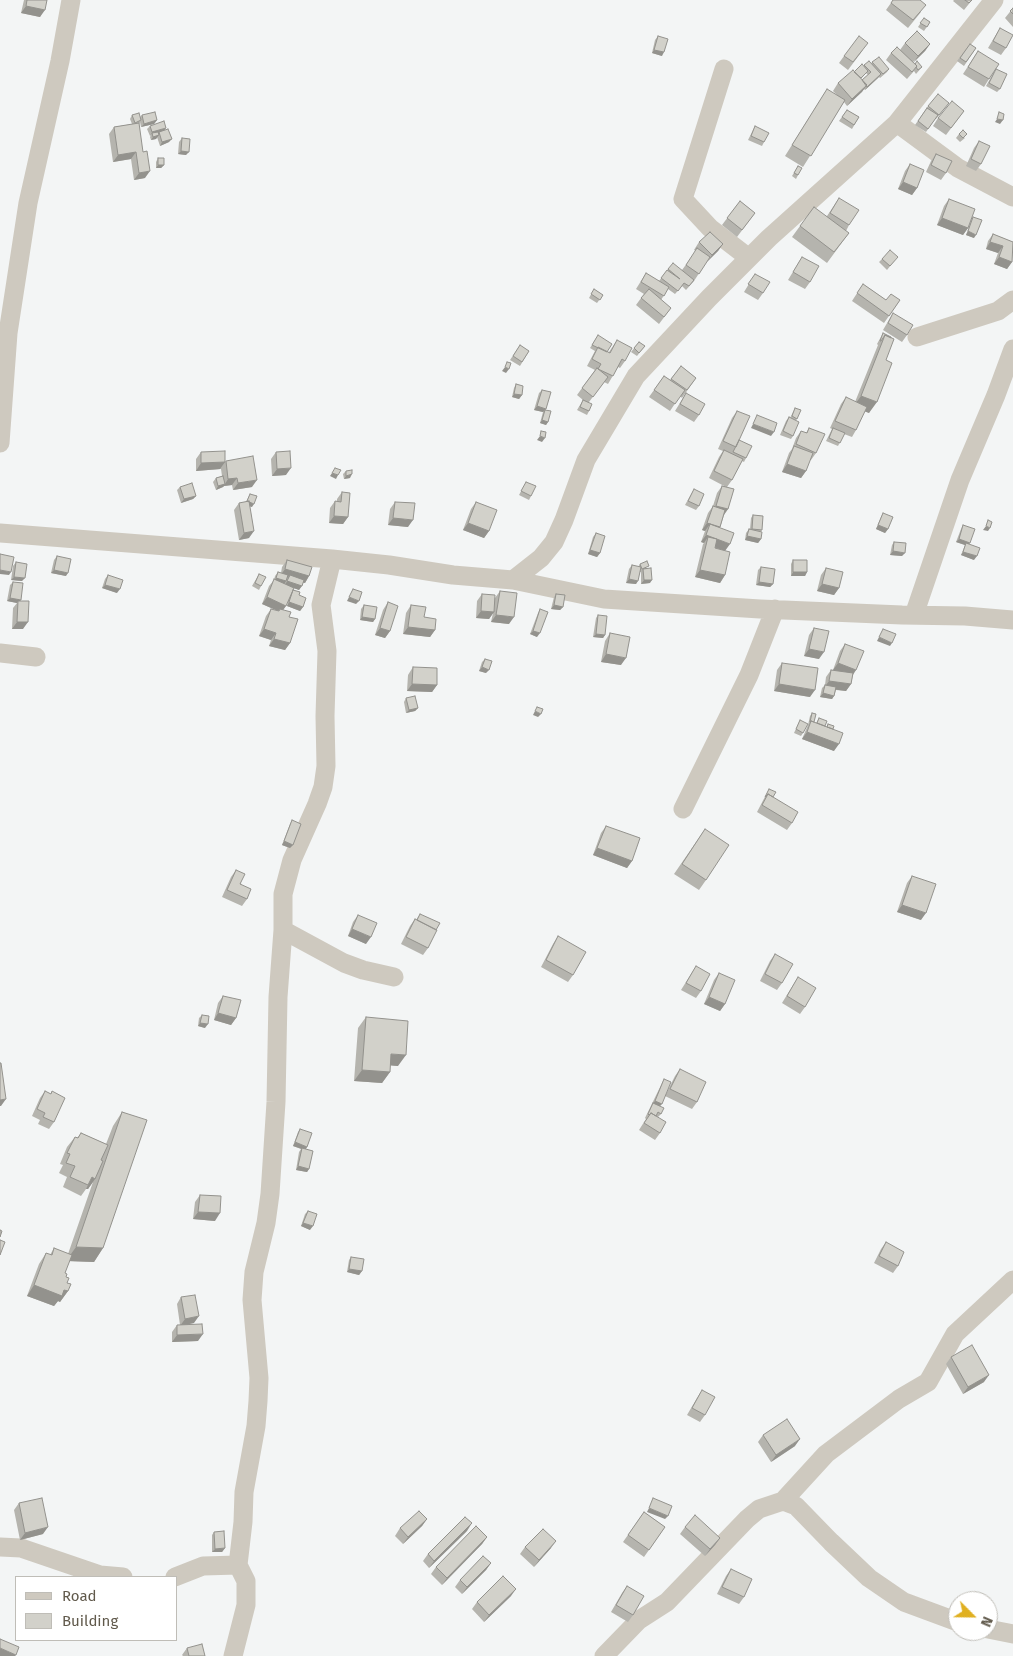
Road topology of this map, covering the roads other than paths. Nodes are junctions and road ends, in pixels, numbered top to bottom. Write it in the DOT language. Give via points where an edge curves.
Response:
graph roads {
  1 [pos="71,0"];
  2 [pos="994,0"];
  3 [pos="724,70"];
  4 [pos="897,123"];
  5 [pos="1013,197"];
  6 [pos="749,258"];
  7 [pos="1013,300"];
  8 [pos="917,337"];
  9 [pos="1013,349"];
  10 [pos="0,443"];
  11 [pos="0,533"];
  12 [pos="332,559"];
  13 [pos="513,580"];
  14 [pos="775,609"];
  15 [pos="914,615"];
  16 [pos="1013,620"];
  17 [pos="0,653"];
  18 [pos="36,657"];
  19 [pos="684,809"];
  20 [pos="284,930"];
  21 [pos="394,977"];
  22 [pos="1013,1280"];
  23 [pos="783,1501"];
  24 [pos="0,1547"];
  25 [pos="238,1565"];
  26 [pos="112,1576"];
  27 [pos="178,1576"];
  28 [pos="948,1618"];
  29 [pos="998,1631"];
  30 [pos="1013,1634"];
  31 [pos="233,1656"];
  32 [pos="604,1656"];
  1 -- 10 [label="street" via="28,203 8,332"];
  2 -- 4 [label="street"];
  3 -- 6 [label="street" via="683,199 710,228"];
  4 -- 5 [label="street" via="958,168"];
  4 -- 6 [label="street"];
  6 -- 13 [label="street" via="636,376 586,460 554,542 541,558"];
  7 -- 8 [label="street" via="998,311"];
  9 -- 15 [label="street" via="960,480"];
  11 -- 12 [label="street"];
  12 -- 13 [label="street"];
  12 -- 20 [label="street" via="321,605 327,651 326,766 317,804 287,876 283,894"];
  13 -- 14 [label="street" via="604,599"];
  14 -- 15 [label="street"];
  14 -- 19 [label="street" via="749,675"];
  15 -- 16 [label="street"];
  17 -- 18 [label="street"];
  20 -- 21 [label="street" via="344,963"];
  20 -- 25 [label="street" via="270,1194 254,1272 252,1300 258,1401 244,1492"];
  22 -- 23 [label="street" via="955,1334 928,1382 899,1399 826,1454"];
  23 -- 28 [label="street" via="796,1506 869,1578 904,1602"];
  23 -- 32 [label="street" via="759,1509 747,1518 667,1602 639,1620"];
  24 -- 26 [label="street" via="21,1548"];
  25 -- 27 [label="street" via="203,1566"];
  25 -- 31 [label="street" via="246,1581 246,1600"];
  29 -- 30 [label="street"];
}
